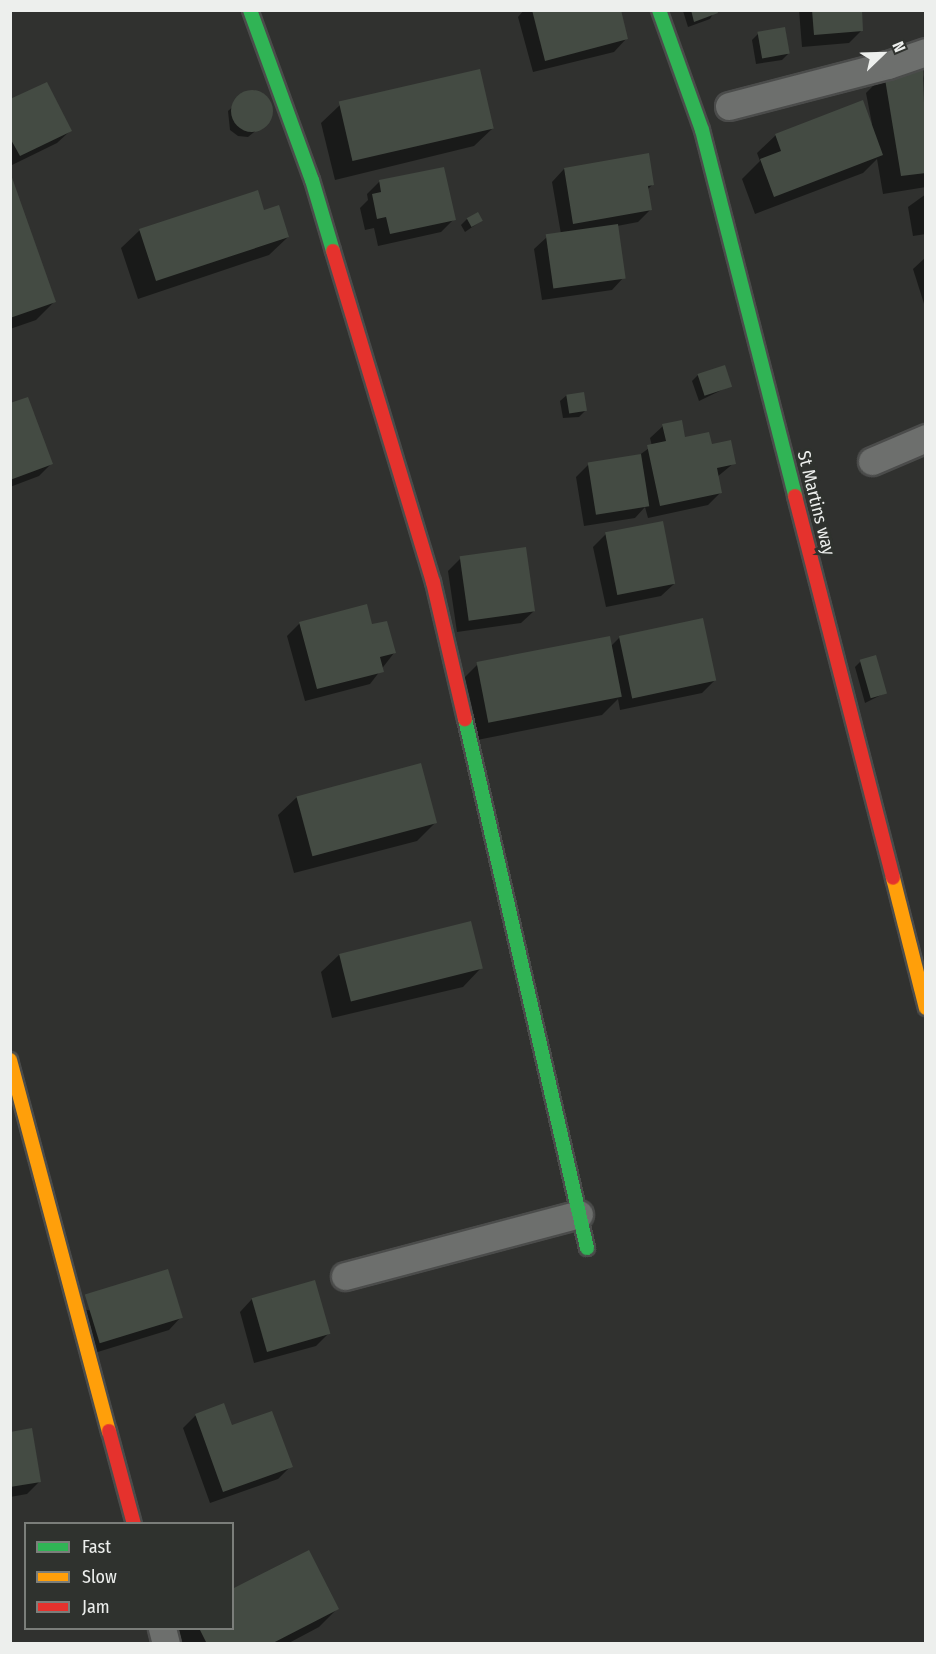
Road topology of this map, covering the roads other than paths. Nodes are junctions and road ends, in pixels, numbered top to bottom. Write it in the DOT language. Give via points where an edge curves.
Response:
graph roads {
  1 [pos="250,10"];
  2 [pos="659,10"];
  3 [pos="926,52"];
  4 [pos="729,106"];
  5 [pos="926,438"];
  6 [pos="872,461"];
  7 [pos="926,1008"];
  8 [pos="10,1060"];
  9 [pos="579,1214"];
  10 [pos="587,1248"];
  11 [pos="345,1276"];
  12 [pos="133,1522"];
  1 -- 9 [label="street" via="312,180 433,582"];
  2 -- 7 [label="street, St Martins way" via="702,130"];
  3 -- 4 [label="street"];
  5 -- 6 [label="street"];
  8 -- 12 [label="street"];
  9 -- 10 [label="street"];
  9 -- 11 [label="street"];
}
